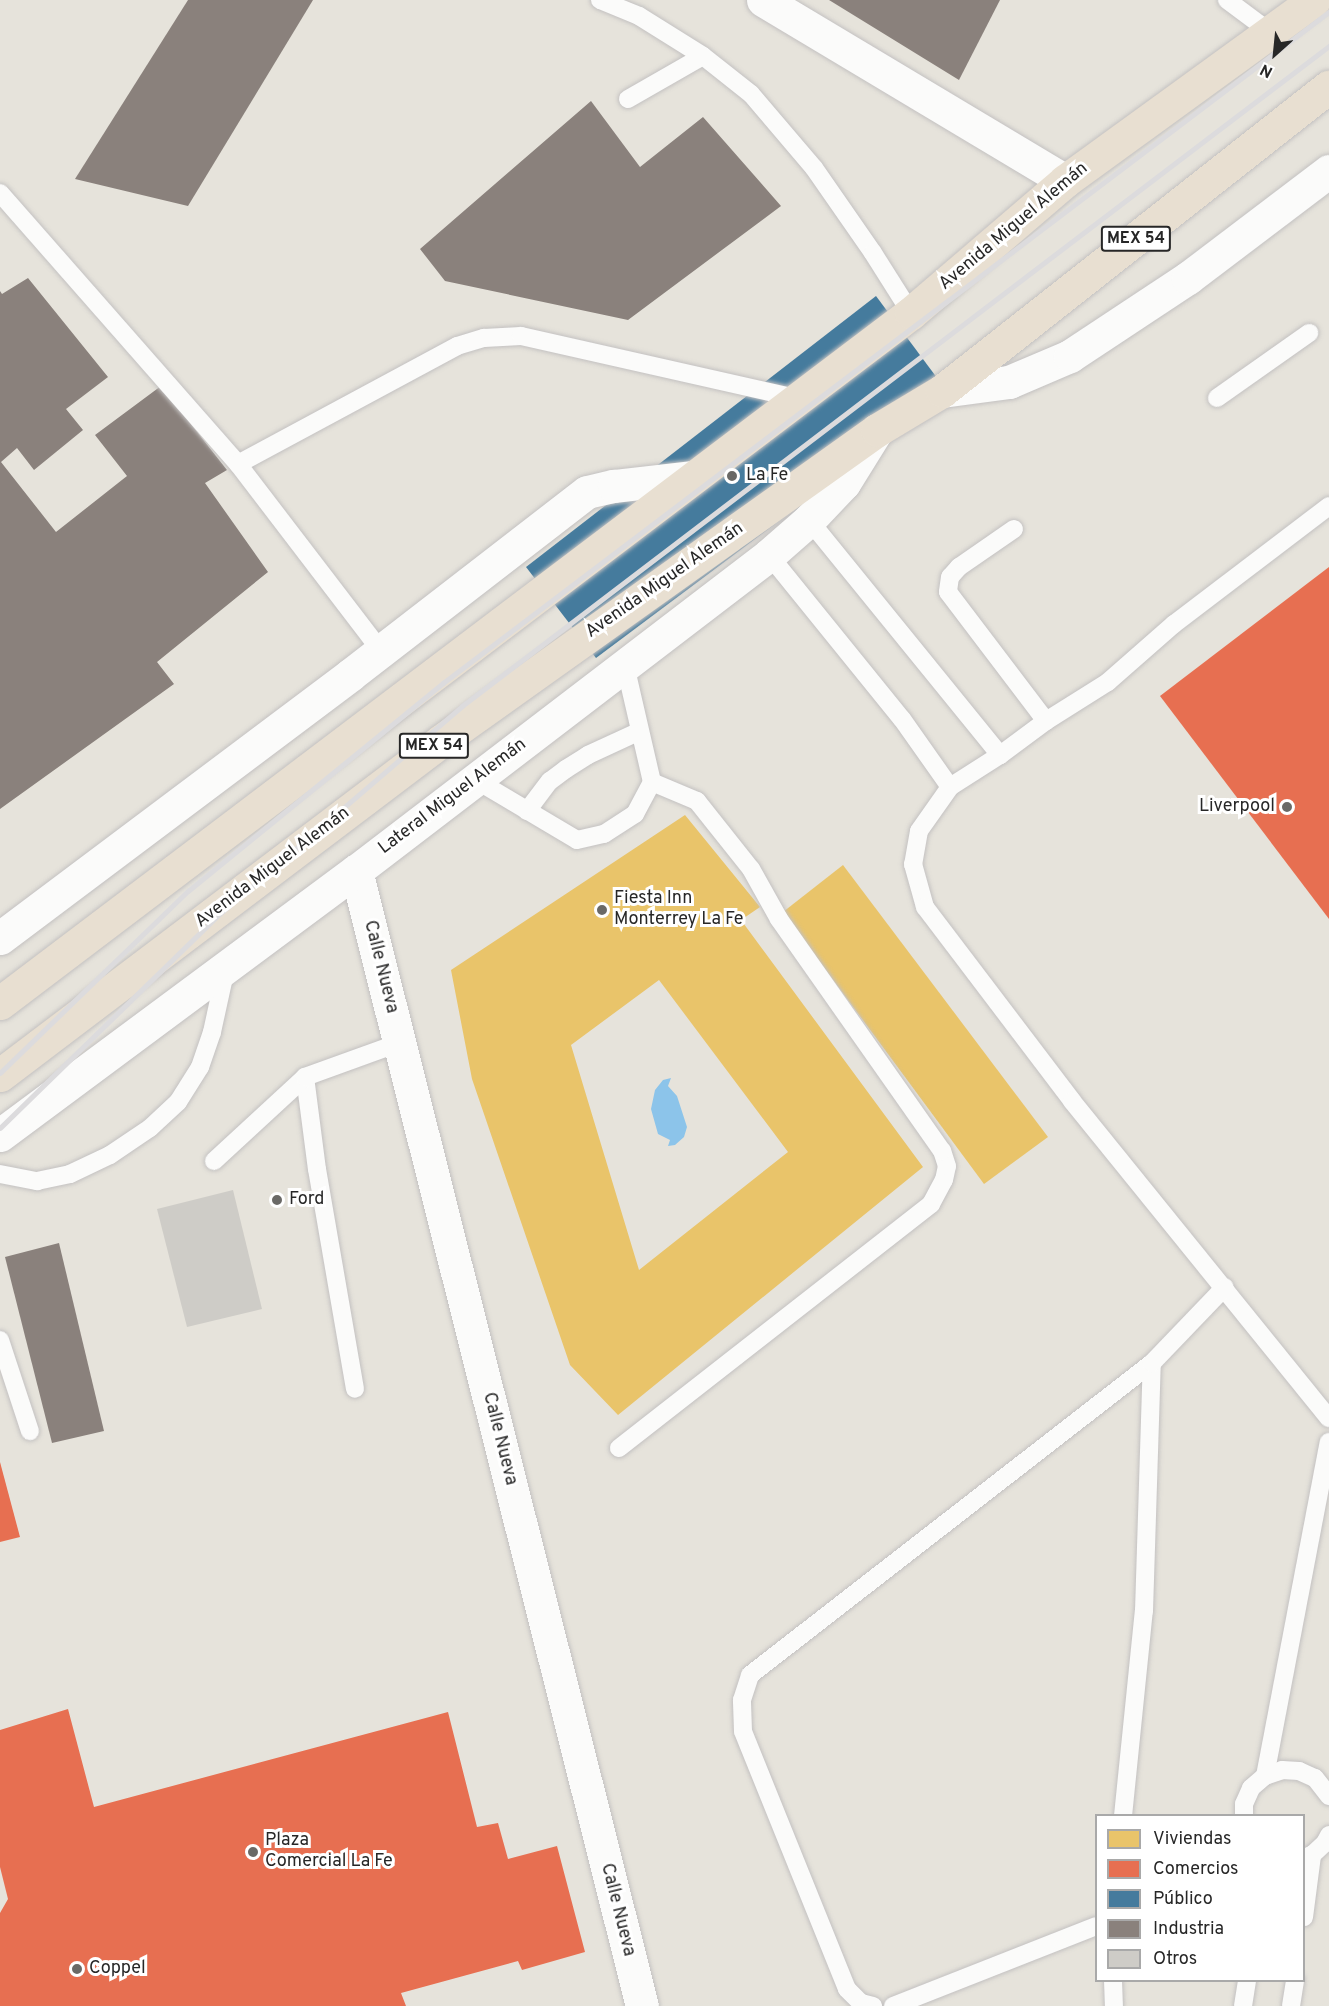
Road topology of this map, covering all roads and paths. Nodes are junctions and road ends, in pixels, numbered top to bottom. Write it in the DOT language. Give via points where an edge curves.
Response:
graph roads {
  1 [pos="600,0"];
  2 [pos="763,0"];
  3 [pos="1227,0"];
  4 [pos="1314,0"];
  5 [pos="1270,32"];
  6 [pos="704,56"];
  7 [pos="1329,87"];
  8 [pos="628,99"];
  9 [pos="1329,171"];
  10 [pos="1065,181"];
  11 [pos="0,193"];
  12 [pos="911,313"];
  13 [pos="1309,333"];
  14 [pos="942,391"];
  15 [pos="796,398"];
  16 [pos="1216,398"];
  17 [pos="877,430"];
  18 [pos="238,464"];
  19 [pos="692,477"];
  20 [pos="1329,506"];
  21 [pos="809,520"];
  22 [pos="1014,529"];
  23 [pos="769,555"];
  24 [pos="381,651"];
  25 [pos="625,665"];
  26 [pos="1046,721"];
  27 [pos="640,731"];
  28 [pos="1000,756"];
  29 [pos="476,780"];
  30 [pos="652,782"];
  31 [pos="950,787"];
  32 [pos="527,811"];
  33 [pos="356,871"];
  34 [pos="0,938"];
  35 [pos="226,965"];
  36 [pos="0,1003"];
  37 [pos="399,1043"];
  38 [pos="0,1075"];
  39 [pos="305,1077"];
  40 [pos="0,1135"];
  41 [pos="214,1161"];
  42 [pos="0,1174"];
  43 [pos="1225,1287"];
  44 [pos="0,1340"];
  45 [pos="1152,1363"];
  46 [pos="355,1389"];
  47 [pos="1329,1418"];
  48 [pos="30,1431"];
  49 [pos="1329,1442"];
  50 [pos="619,1448"];
  51 [pos="1265,1776"];
  52 [pos="1328,1791"];
  53 [pos="1123,1814"];
  54 [pos="1244,1814"];
  55 [pos="1320,1846"];
  56 [pos="1305,1913"];
  57 [pos="1095,1926"];
  58 [pos="1113,1982"];
  59 [pos="1247,1982"];
  60 [pos="1295,1982"];
  61 [pos="642,2006"];
  62 [pos="873,2006"];
  63 [pos="893,2006"];
  64 [pos="1114,2006"];
  65 [pos="1243,2006"];
  66 [pos="1291,2006"];
  1 -- 6 [label="lane" via="639,16"];
  2 -- 10 [label="street"];
  3 -- 5 [label="lane"];
  4 -- 5 [label="highway, Avenida Miguel Alemán / MEX 54"];
  5 -- 10 [label="highway, Avenida Miguel Alemán / MEX 54"];
  6 -- 8 [label="lane"];
  6 -- 12 [label="lane" via="751,94 813,168"];
  7 -- 14 [label="highway, Avenida Miguel Alemán / MEX 54"];
  9 -- 14 [label="street" via="1188,278 1070,356 1009,382"];
  10 -- 12 [label="highway, Avenida Miguel Alemán / MEX 54"];
  11 -- 18 [label="lane"];
  12 -- 15 [label="highway, Avenida Miguel Alemán / MEX 54"];
  13 -- 16 [label="lane"];
  14 -- 17 [label="highway, Avenida Miguel Alemán / MEX 54"];
  15 -- 18 [label="lane" via="520,336 484,338 457,345"];
  15 -- 19 [label="highway, Avenida Miguel Alemán / MEX 54"];
  17 -- 21 [label="street, Lateral Miguel Alemán" via="844,483"];
  17 -- 38 [label="highway, Avenida Miguel Alemán / MEX 54" via="441,741"];
  18 -- 24 [label="lane"];
  19 -- 24 [label="street" via="587,492"];
  19 -- 36 [label="highway, Avenida Miguel Alemán / MEX 54"];
  20 -- 26 [label="lane" via="1174,624 1108,682"];
  21 -- 23 [label="street, Lateral Miguel Alemán"];
  21 -- 28 [label="lane"];
  22 -- 26 [label="lane" via="959,567 950,577 948,592"];
  23 -- 25 [label="street, Lateral Miguel Alemán"];
  23 -- 31 [label="lane" via="902,719"];
  24 -- 34 [label="street"];
  25 -- 27 [label="lane"];
  25 -- 29 [label="street, Lateral Miguel Alemán"];
  26 -- 28 [label="lane"];
  27 -- 30 [label="lane"];
  27 -- 32 [label="lane" via="566,769 550,781"];
  28 -- 31 [label="lane"];
  29 -- 32 [label="lane"];
  29 -- 33 [label="street, Lateral Miguel Alemán"];
  30 -- 32 [label="lane" via="635,814 604,834 577,840"];
  30 -- 50 [label="lane" via="697,801 751,869 778,918 942,1151 947,1166 931,1204"];
  31 -- 43 [label="lane" via="919,831 915,844 914,864 925,907 1072,1101"];
  33 -- 35 [label="street, Lateral Miguel Alemán"];
  33 -- 37 [label="street, Calle Nueva"];
  35 -- 40 [label="street, Lateral Miguel Alemán"];
  35 -- 42 [label="lane" via="201,1067 178,1102 150,1128 111,1155 70,1174 37,1180"];
  37 -- 39 [label="lane"];
  37 -- 61 [label="street, Calle Nueva"];
  39 -- 41 [label="lane"];
  39 -- 46 [label="lane" via="316,1169"];
  43 -- 45 [label="lane"];
  43 -- 47 [label="lane" via="1247,1320"];
  44 -- 48 [label="lane"];
  45 -- 53 [label="lane" via="1144,1611"];
  45 -- 62 [label="lane" via="750,1675 742,1700 743,1731 847,1989 861,2003"];
  49 -- 51 [label="lane"];
  51 -- 52 [label="lane" via="1282,1770 1299,1771 1316,1779"];
  51 -- 54 [label="lane" via="1251,1788"];
  55 -- 56 [label="lane"];
  57 -- 63 [label="lane"];
  58 -- 64 [label="lane"];
  59 -- 65 [label="lane"];
  60 -- 66 [label="lane"];
}
